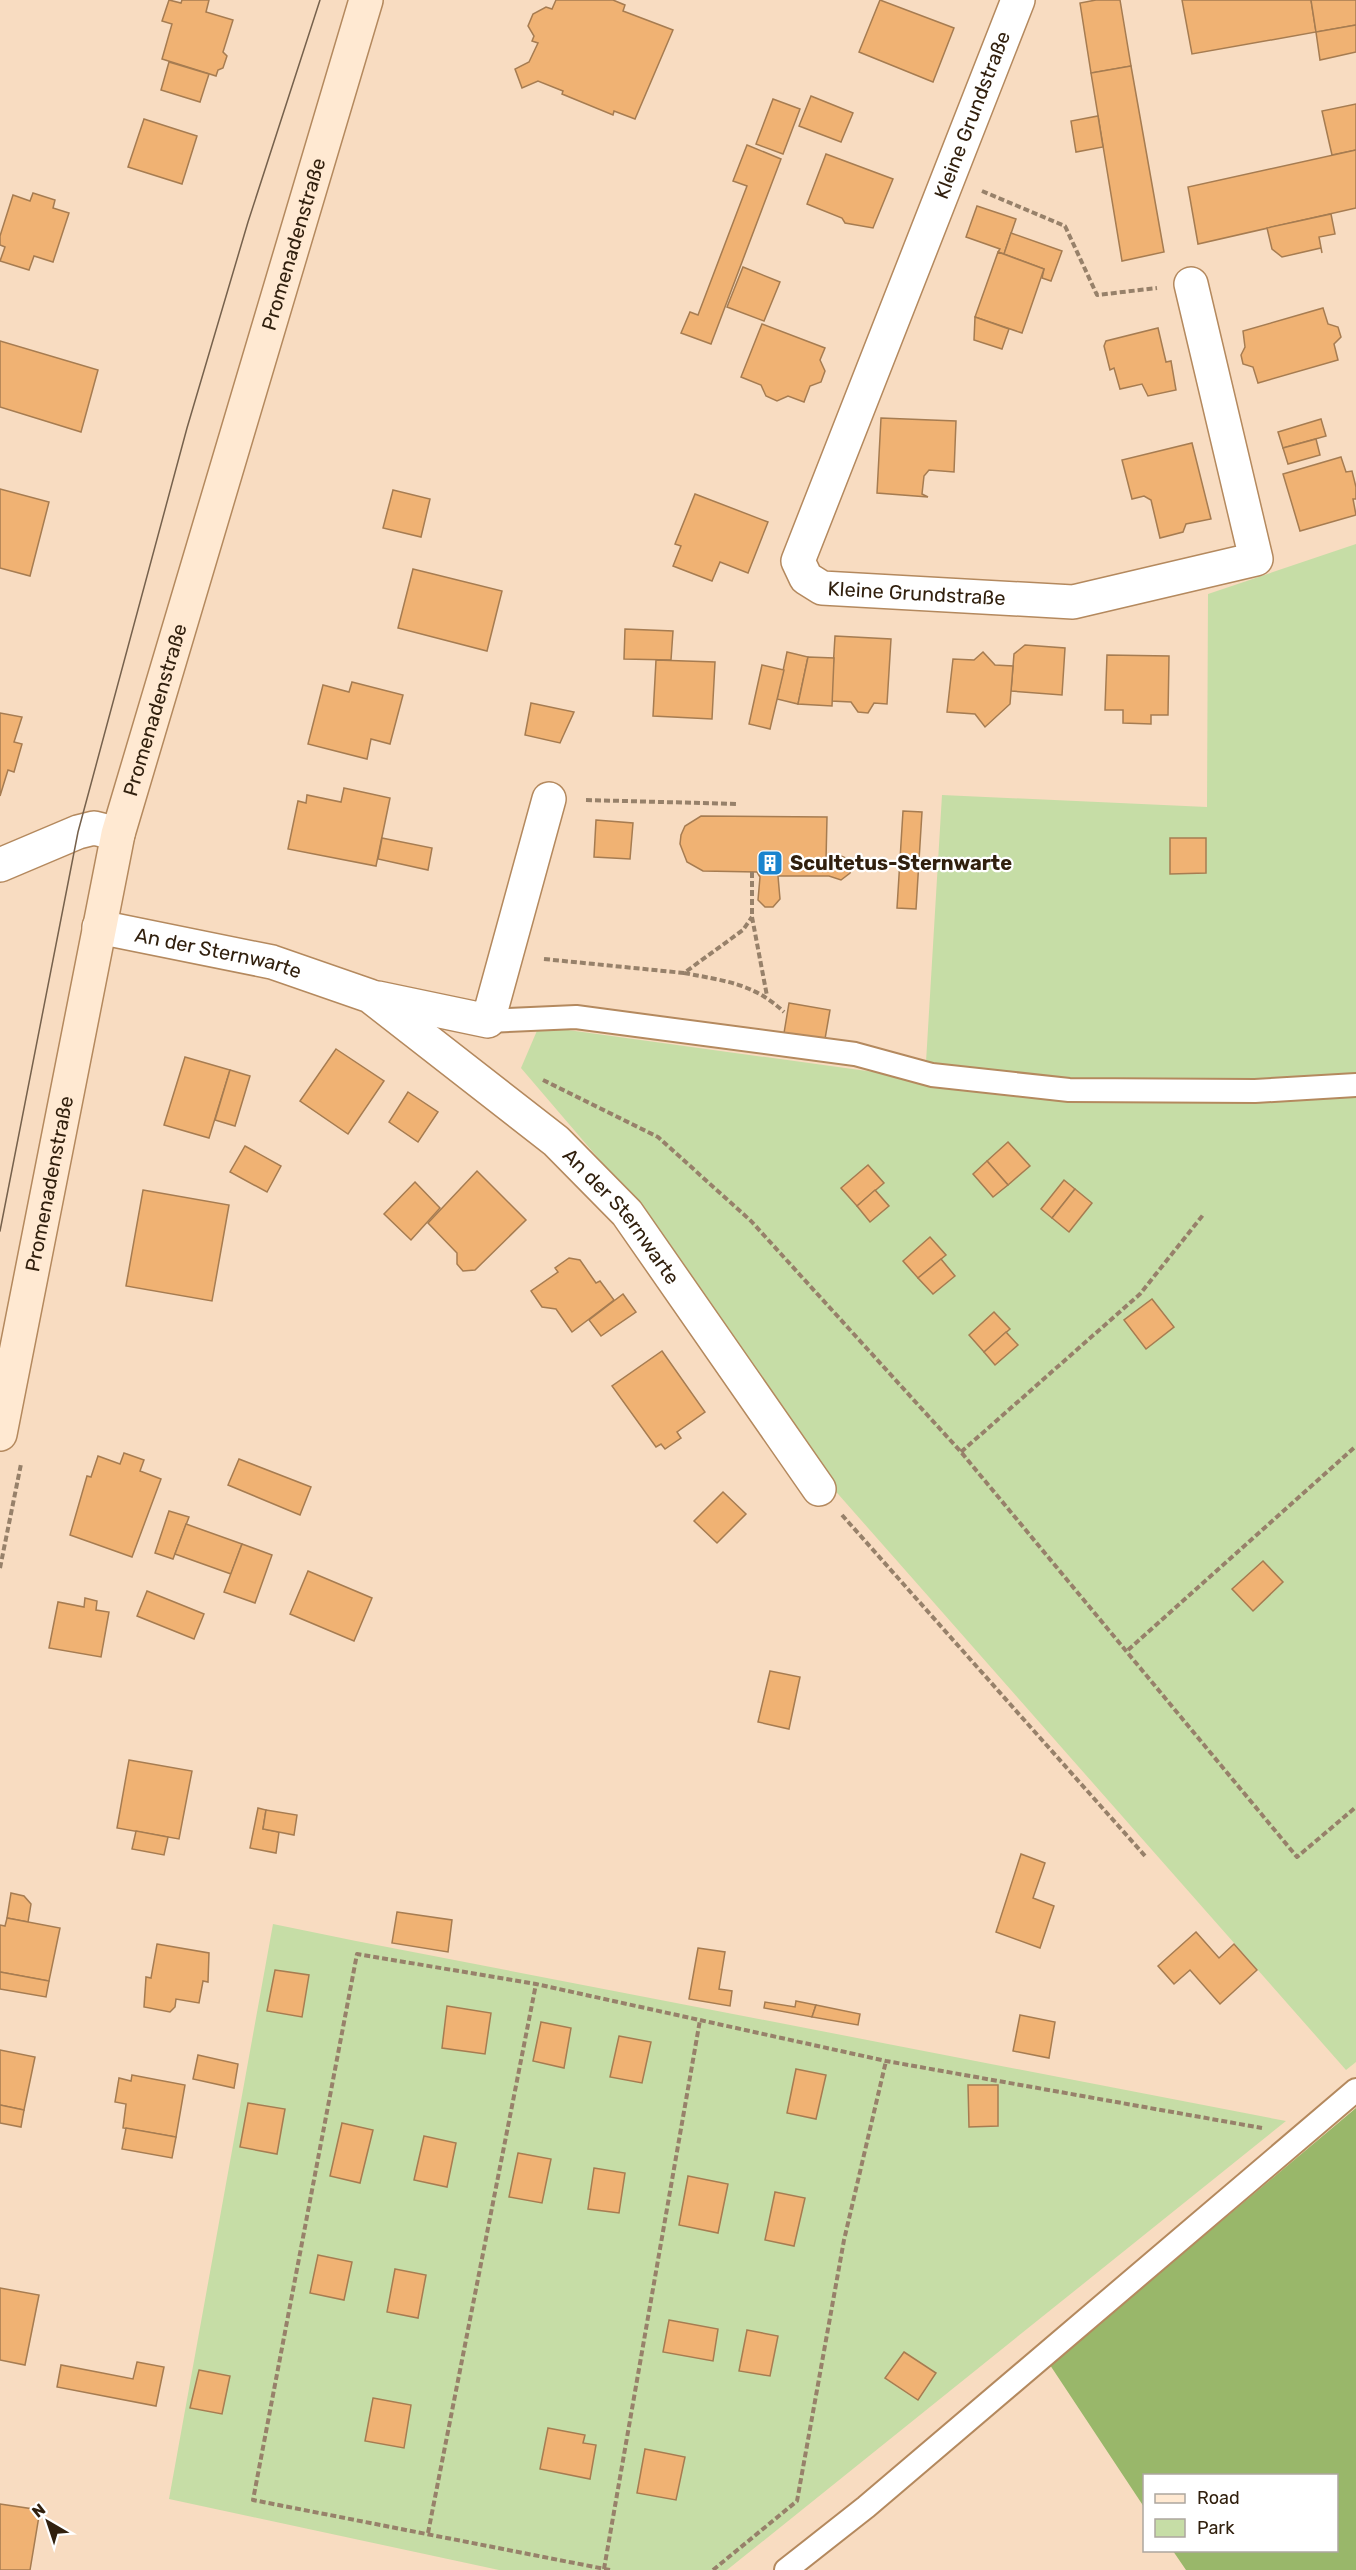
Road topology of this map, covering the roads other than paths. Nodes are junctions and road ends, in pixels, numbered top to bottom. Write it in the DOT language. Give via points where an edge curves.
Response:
graph roads {
  1 [pos="366,0"];
  2 [pos="1018,0"];
  3 [pos="1191,284"];
  4 [pos="549,799"];
  5 [pos="118,834"];
  6 [pos="0,865"];
  7 [pos="99,927"];
  8 [pos="370,996"];
  9 [pos="488,1021"];
  10 [pos="1356,1085"];
  11 [pos="12,1443"];
  12 [pos="819,1489"];
  13 [pos="1356,2090"];
  14 [pos="786,2570"];
  1 -- 5 [label="main road, Promenadenstraße"];
  2 -- 3 [label="street, Kleine Grundstraße" via="798,561 806,578 822,588 1073,602 1256,559"];
  4 -- 9 [label="street"];
  5 -- 6 [label="street" via="94,828 78,832"];
  5 -- 7 [label="main road, Promenadenstraße"];
  7 -- 8 [label="street, An der Sternwarte" via="272,962"];
  7 -- 11 [label="main road, Promenadenstraße"];
  8 -- 9 [label="street, An der Sternwarte"];
  8 -- 12 [label="street, An der Sternwarte" via="556,1141 627,1213"];
  9 -- 10 [label="lane" via="576,1017 855,1054 932,1075 1069,1090 1255,1091"];
  13 -- 14 [label="lane" via="866,2507"];
}
